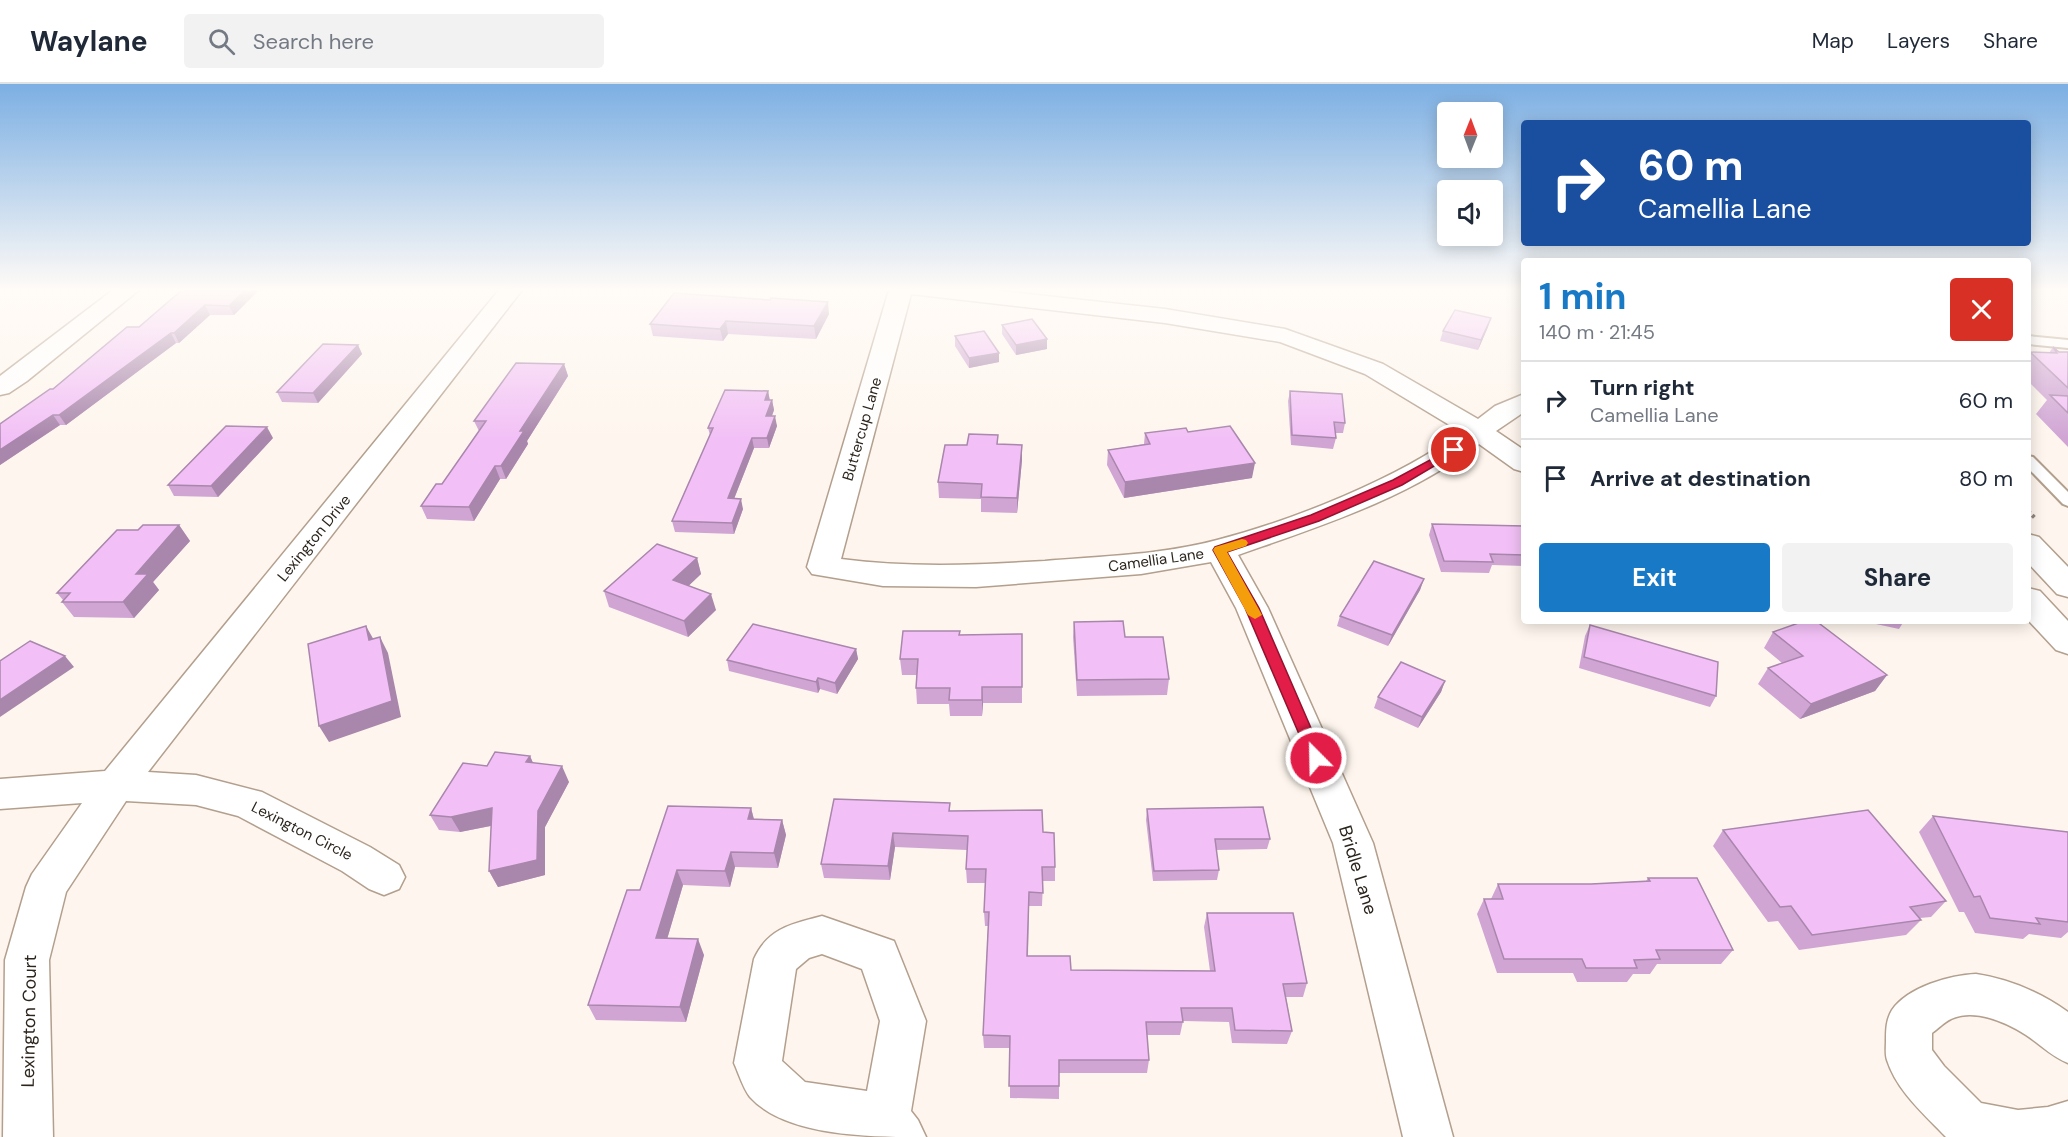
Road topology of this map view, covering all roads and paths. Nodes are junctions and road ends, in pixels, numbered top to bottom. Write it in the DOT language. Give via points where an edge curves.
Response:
graph roads {
  1 [pos="65,339"];
  2 [pos="472,339"];
  3 [pos="887,339"];
  4 [pos="1293,339"];
  5 [pos="2031,341"];
  6 [pos="2031,344"];
  7 [pos="2068,344"];
  8 [pos="2039,353"];
  9 [pos="0,387"];
  10 [pos="1521,404"];
  11 [pos="1478,430"];
  12 [pos="1521,461"];
  13 [pos="2031,463"];
  14 [pos="2068,501"];
  15 [pos="2031,547"];
  16 [pos="1220,550"];
  17 [pos="824,567"];
  18 [pos="2068,586"];
  19 [pos="117,785"];
  20 [pos="0,794"];
  21 [pos="384,877"];
  22 [pos="2068,1041"];
  23 [pos="2068,1125"];
  24 [pos="1967,1131"];
  25 [pos="28,1137"];
  26 [pos="1428,1137"];
  1 -- 9 [label="street"];
  2 -- 19 [label="street, Lexington Drive"];
  3 -- 17 [label="street, Buttercup Lane"];
  4 -- 11 [label="street" via="1374,369"];
  5 -- 7 [label="lane"];
  6 -- 8 [label="lane"];
  10 -- 11 [label="street, Camellia Lane"];
  11 -- 12 [label="street"];
  11 -- 16 [label="street, Camellia Lane" via="1454,450 1398,482 1315,518"];
  13 -- 14 [label="lane"];
  15 -- 18 [label="street"];
  16 -- 17 [label="street, Camellia Lane" via="1141,564 976,576 883,575"];
  16 -- 26 [label="street, Bridle Lane" via="1252,608 1353,843"];
  19 -- 20 [label="street, Lexington Circle"];
  19 -- 21 [label="street, Lexington Circle" via="196,790 248,803"];
  19 -- 25 [label="street, Lexington Court" via="46,887 27,960"];
  22 -- 24 [label="street" via="2031,1012 2001,1000 1965,995 1943,1000 1909,1024 1909,1057"];
  23 -- 24 [label="street" via="2018,1135"];
}
